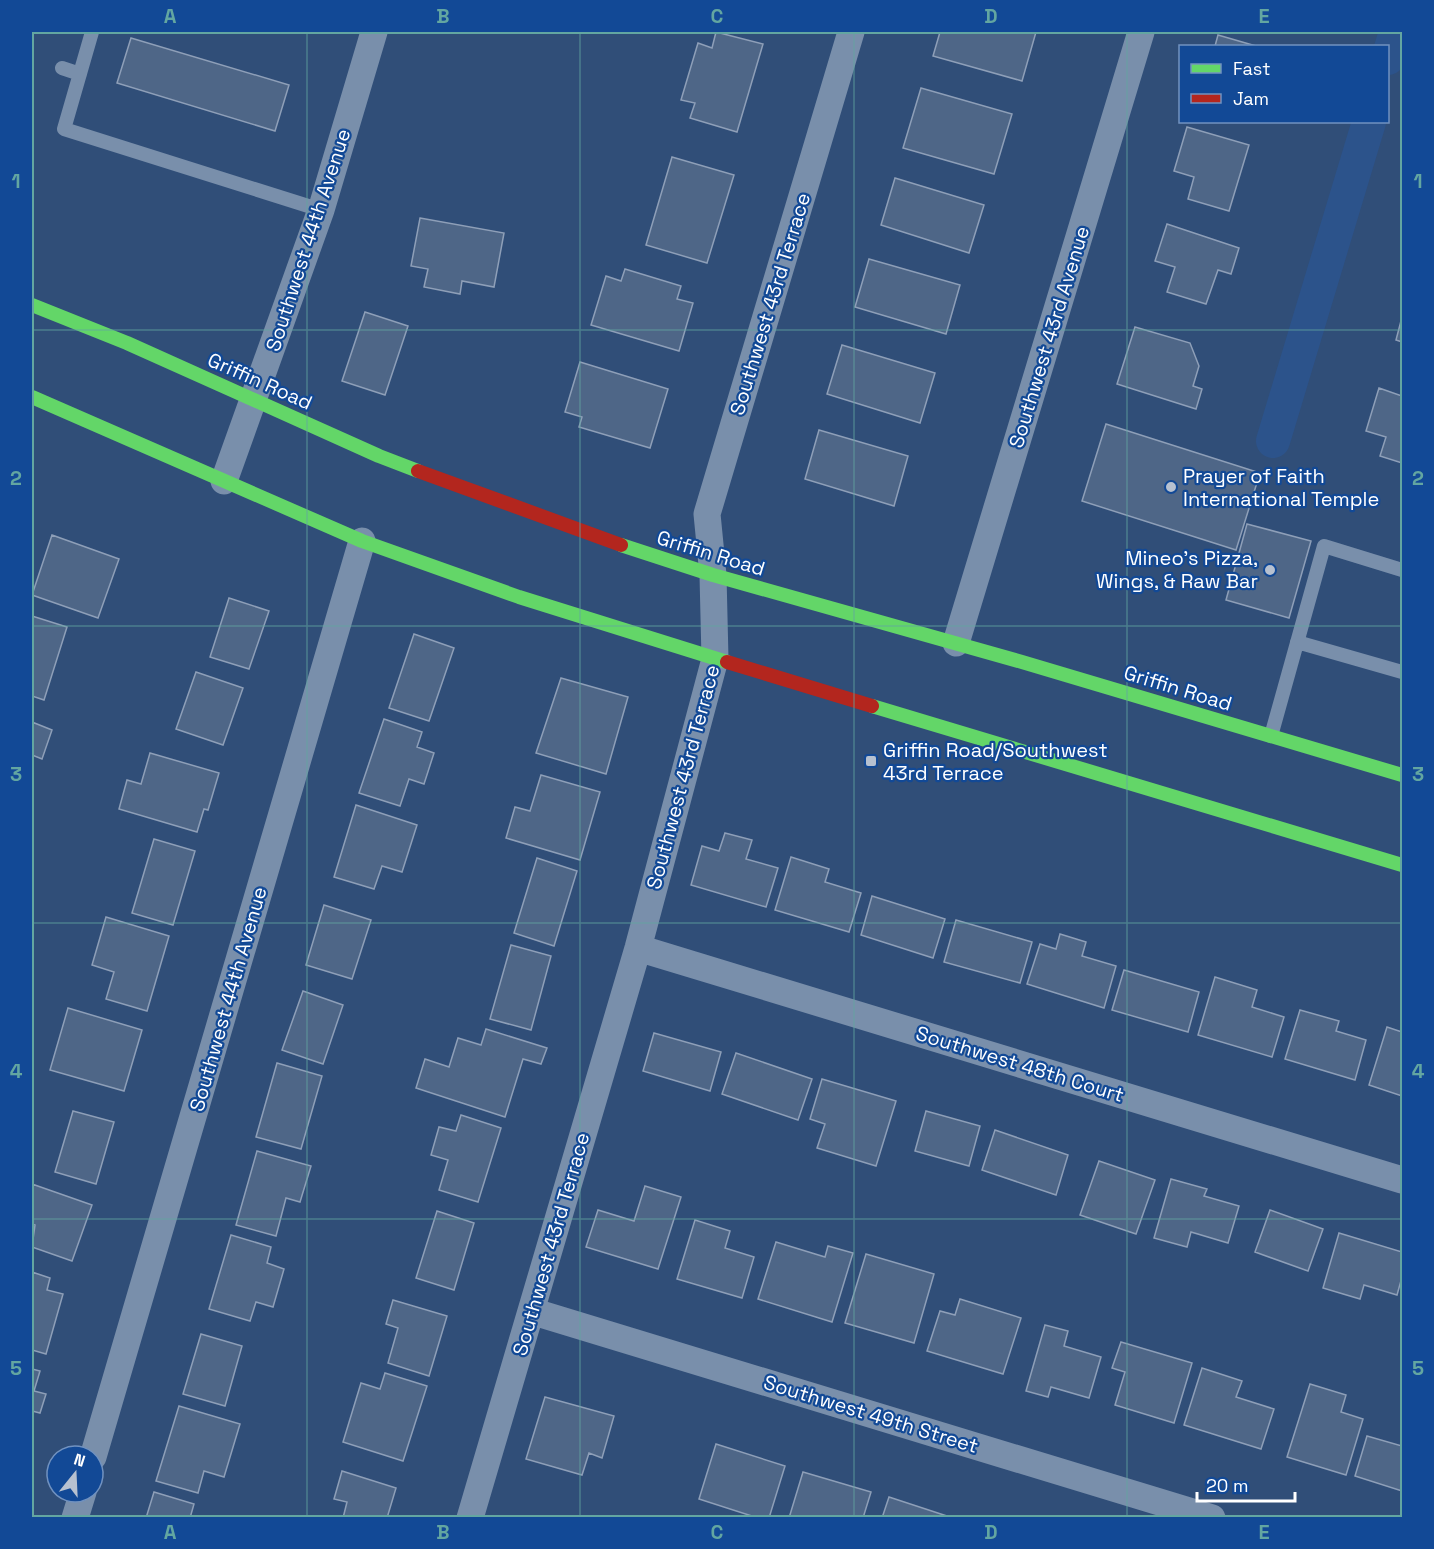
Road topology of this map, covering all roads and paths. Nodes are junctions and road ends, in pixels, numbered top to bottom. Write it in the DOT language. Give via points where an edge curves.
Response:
graph roads {
  1 [pos="92,32"];
  2 [pos="374,32"];
  3 [pos="851,32"];
  4 [pos="1141,32"];
  5 [pos="62,68"];
  6 [pos="80,74"];
  7 [pos="321,210"];
  8 [pos="32,305"];
  9 [pos="32,397"];
  10 [pos="254,399"];
  11 [pos="224,481"];
  12 [pos="362,541"];
  13 [pos="1402,570"];
  14 [pos="713,575"];
  15 [pos="1298,642"];
  16 [pos="956,643"];
  17 [pos="715,659"];
  18 [pos="1402,672"];
  19 [pos="1271,736"];
  20 [pos="1402,775"];
  21 [pos="1402,865"];
  22 [pos="638,948"];
  23 [pos="1402,1180"];
  24 [pos="531,1311"];
  25 [pos="97,1444"];
  26 [pos="470,1518"];
  27 [pos="1212,1518"];
  1 -- 6 [label="lane"];
  2 -- 7 [label="street, Southwest 44th Avenue"];
  3 -- 14 [label="street, Southwest 43rd Terrace" via="707,514"];
  4 -- 16 [label="street, Southwest 43rd Avenue"];
  5 -- 6 [label="lane"];
  6 -- 7 [label="lane" via="64,129"];
  7 -- 10 [label="street, Southwest 44th Avenue"];
  8 -- 10 [label="main road, Griffin Road"];
  9 -- 11 [label="main road"];
  10 -- 11 [label="street, Southwest 44th Avenue"];
  10 -- 14 [label="main road, Griffin Road" via="379,456 482,497"];
  11 -- 12 [label="main road"];
  12 -- 17 [label="main road" via="519,597"];
  12 -- 25 [label="street, Southwest 44th Avenue"];
  13 -- 15 [label="lane" via="1324,546"];
  14 -- 16 [label="main road, Griffin Road"];
  14 -- 17 [label="street, Southwest 43rd Terrace"];
  15 -- 18 [label="lane"];
  15 -- 19 [label="lane"];
  16 -- 19 [label="main road, Griffin Road"];
  17 -- 21 [label="main road"];
  17 -- 22 [label="street, Southwest 43rd Terrace"];
  19 -- 20 [label="main road, Griffin Road"];
  22 -- 23 [label="street, Southwest 48th Court"];
  22 -- 24 [label="street, Southwest 43rd Terrace"];
  24 -- 26 [label="street, Southwest 43rd Terrace"];
  24 -- 27 [label="street, Southwest 49th Street"];
}
